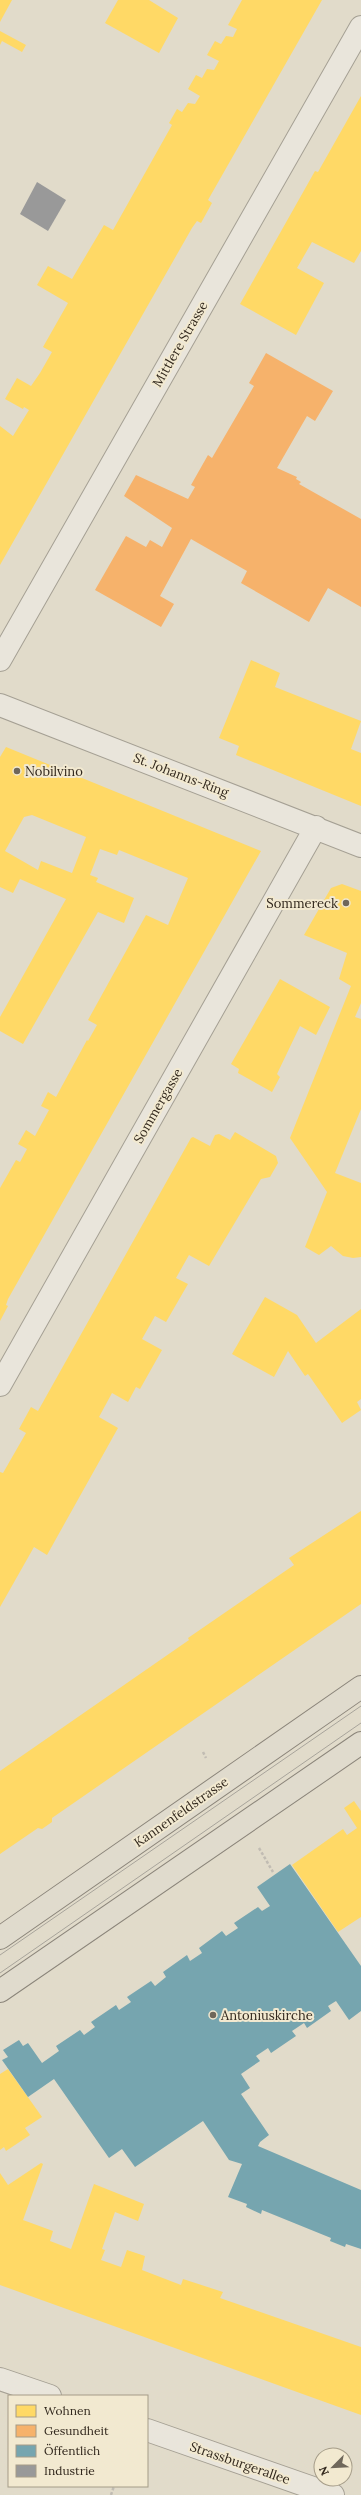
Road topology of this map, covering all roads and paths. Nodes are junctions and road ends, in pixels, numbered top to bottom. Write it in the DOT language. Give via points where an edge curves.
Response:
graph roads {
  1 [pos="361,27"];
  2 [pos="0,660"];
  3 [pos="0,705"];
  4 [pos="316,827"];
  5 [pos="361,846"];
  6 [pos="0,1385"];
  7 [pos="361,1687"];
  8 [pos="361,1743"];
  9 [pos="263,1856"];
  10 [pos="273,1872"];
  11 [pos="0,1938"];
  12 [pos="0,1991"];
  13 [pos="0,2378"];
  14 [pos="47,2395"];
  15 [pos="148,2430"];
  16 [pos="333,2495"];
  1 -- 2 [label="street, Mittlere Strasse"];
  3 -- 4 [label="street, St. Johanns-Ring"];
  4 -- 5 [label="street, St. Johanns-Ring"];
  4 -- 6 [label="street, Sommergasse"];
  7 -- 11 [label="main road, Kannenfeldstrasse"];
  8 -- 12 [label="main road"];
  9 -- 10 [label="path"];
  13 -- 14 [label="street"];
  15 -- 16 [label="street, Strassburgerallee"];
}
